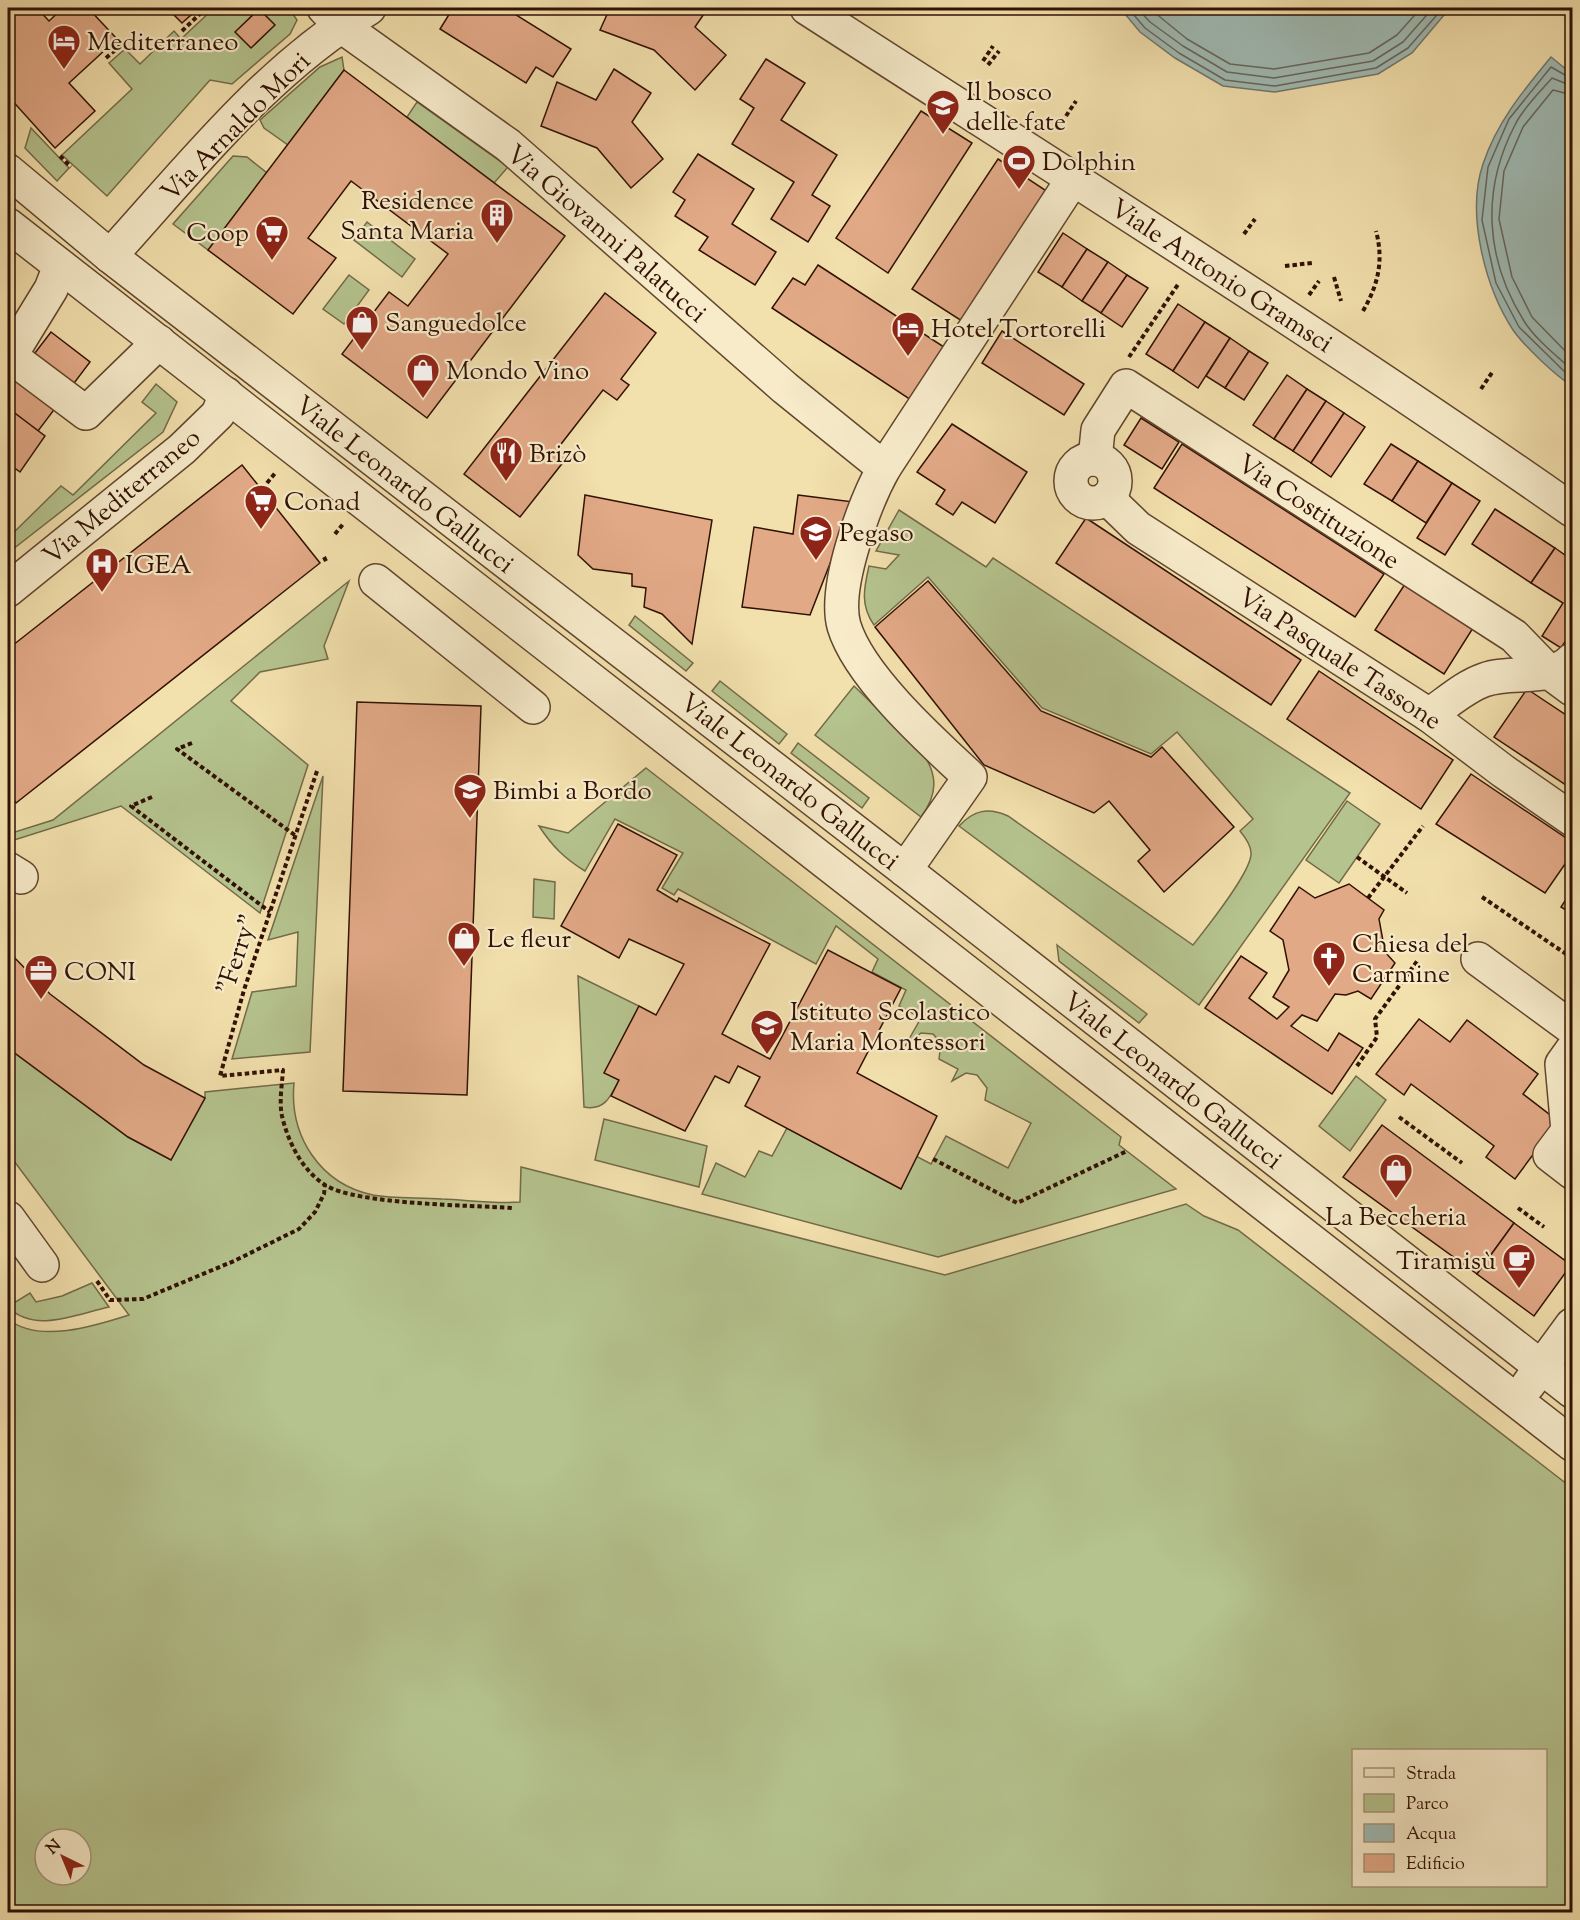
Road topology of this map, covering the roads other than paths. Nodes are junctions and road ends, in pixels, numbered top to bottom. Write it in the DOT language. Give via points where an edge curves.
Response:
graph roads {
  1 [pos="369,8"];
  2 [pos="807,8"];
  3 [pos="332,16"];
  4 [pos="8,171"];
  5 [pos="1073,179"];
  6 [pos="8,225"];
  7 [pos="110,256"];
  8 [pos="60,266"];
  9 [pos="159,342"];
  10 [pos="226,394"];
  11 [pos="1095,459"];
  12 [pos="884,468"];
  13 [pos="1572,510"];
  14 [pos="376,581"];
  15 [pos="8,590"];
  16 [pos="1565,674"];
  17 [pos="533,707"];
  18 [pos="1429,715"];
  19 [pos="1572,819"];
  20 [pos="905,870"];
  21 [pos="1478,959"];
  22 [pos="1572,1028"];
  23 [pos="1572,1050"];
  24 [pos="1572,1172"];
  25 [pos="8,1218"];
  26 [pos="42,1264"];
  27 [pos="1572,1325"];
  28 [pos="1541,1367"];
  29 [pos="1572,1391"];
  30 [pos="1516,1401"];
  31 [pos="1572,1444"];
  1 -- 3 [label="street, Via Arnaldo Mori"];
  2 -- 5 [label="street, Viale Antonio Gramsci"];
  3 -- 7 [label="street, Via Arnaldo Mori"];
  3 -- 12 [label="street, Via Giovanni Palatucci" via="508,145 785,388"];
  4 -- 7 [label="street, Viale Leonardo Gallucci"];
  5 -- 12 [label="street"];
  5 -- 13 [label="street, Viale Antonio Gramsci" via="1456,429"];
  6 -- 8 [label="street, Viale Leonardo Gallucci"];
  7 -- 20 [label="street, Viale Leonardo Gallucci"];
  8 -- 9 [label="street, Viale Leonardo Gallucci"];
  8 -- 9 [label="street" via="51,289 10,356 86,413"];
  9 -- 10 [label="street, Viale Leonardo Gallucci"];
  10 -- 15 [label="street, Via Mediterraneo" via="218,414 182,449"];
  10 -- 30 [label="street, Viale Leonardo Gallucci"];
  11 -- 16 [label="street, Via Costituzione" via="1098,430 1126,386 1514,636"];
  11 -- 18 [label="street, Via Pasquale Tassone" via="1107,463 1114,473 1116,482 1107,498 1138,528"];
  12 -- 20 [label="street" via="870,493 852,549 842,600 843,623 852,646 888,694 970,777"];
  14 -- 17 [label="street"];
  16 -- 18 [label="street" via="1486,679 1472,684"];
  18 -- 19 [label="street, Via Pasquale Tassone"];
  20 -- 28 [label="street, Viale Leonardo Gallucci"];
  21 -- 22 [label="street"];
  23 -- 24 [label="street" via="1563,1064 1568,1131 1550,1155"];
  25 -- 26 [label="street"];
  27 -- 28 [label="street"];
  28 -- 29 [label="street, Viale Leonardo Gallucci"];
  28 -- 30 [label="street"];
  30 -- 31 [label="street, Viale Leonardo Gallucci"];
}
